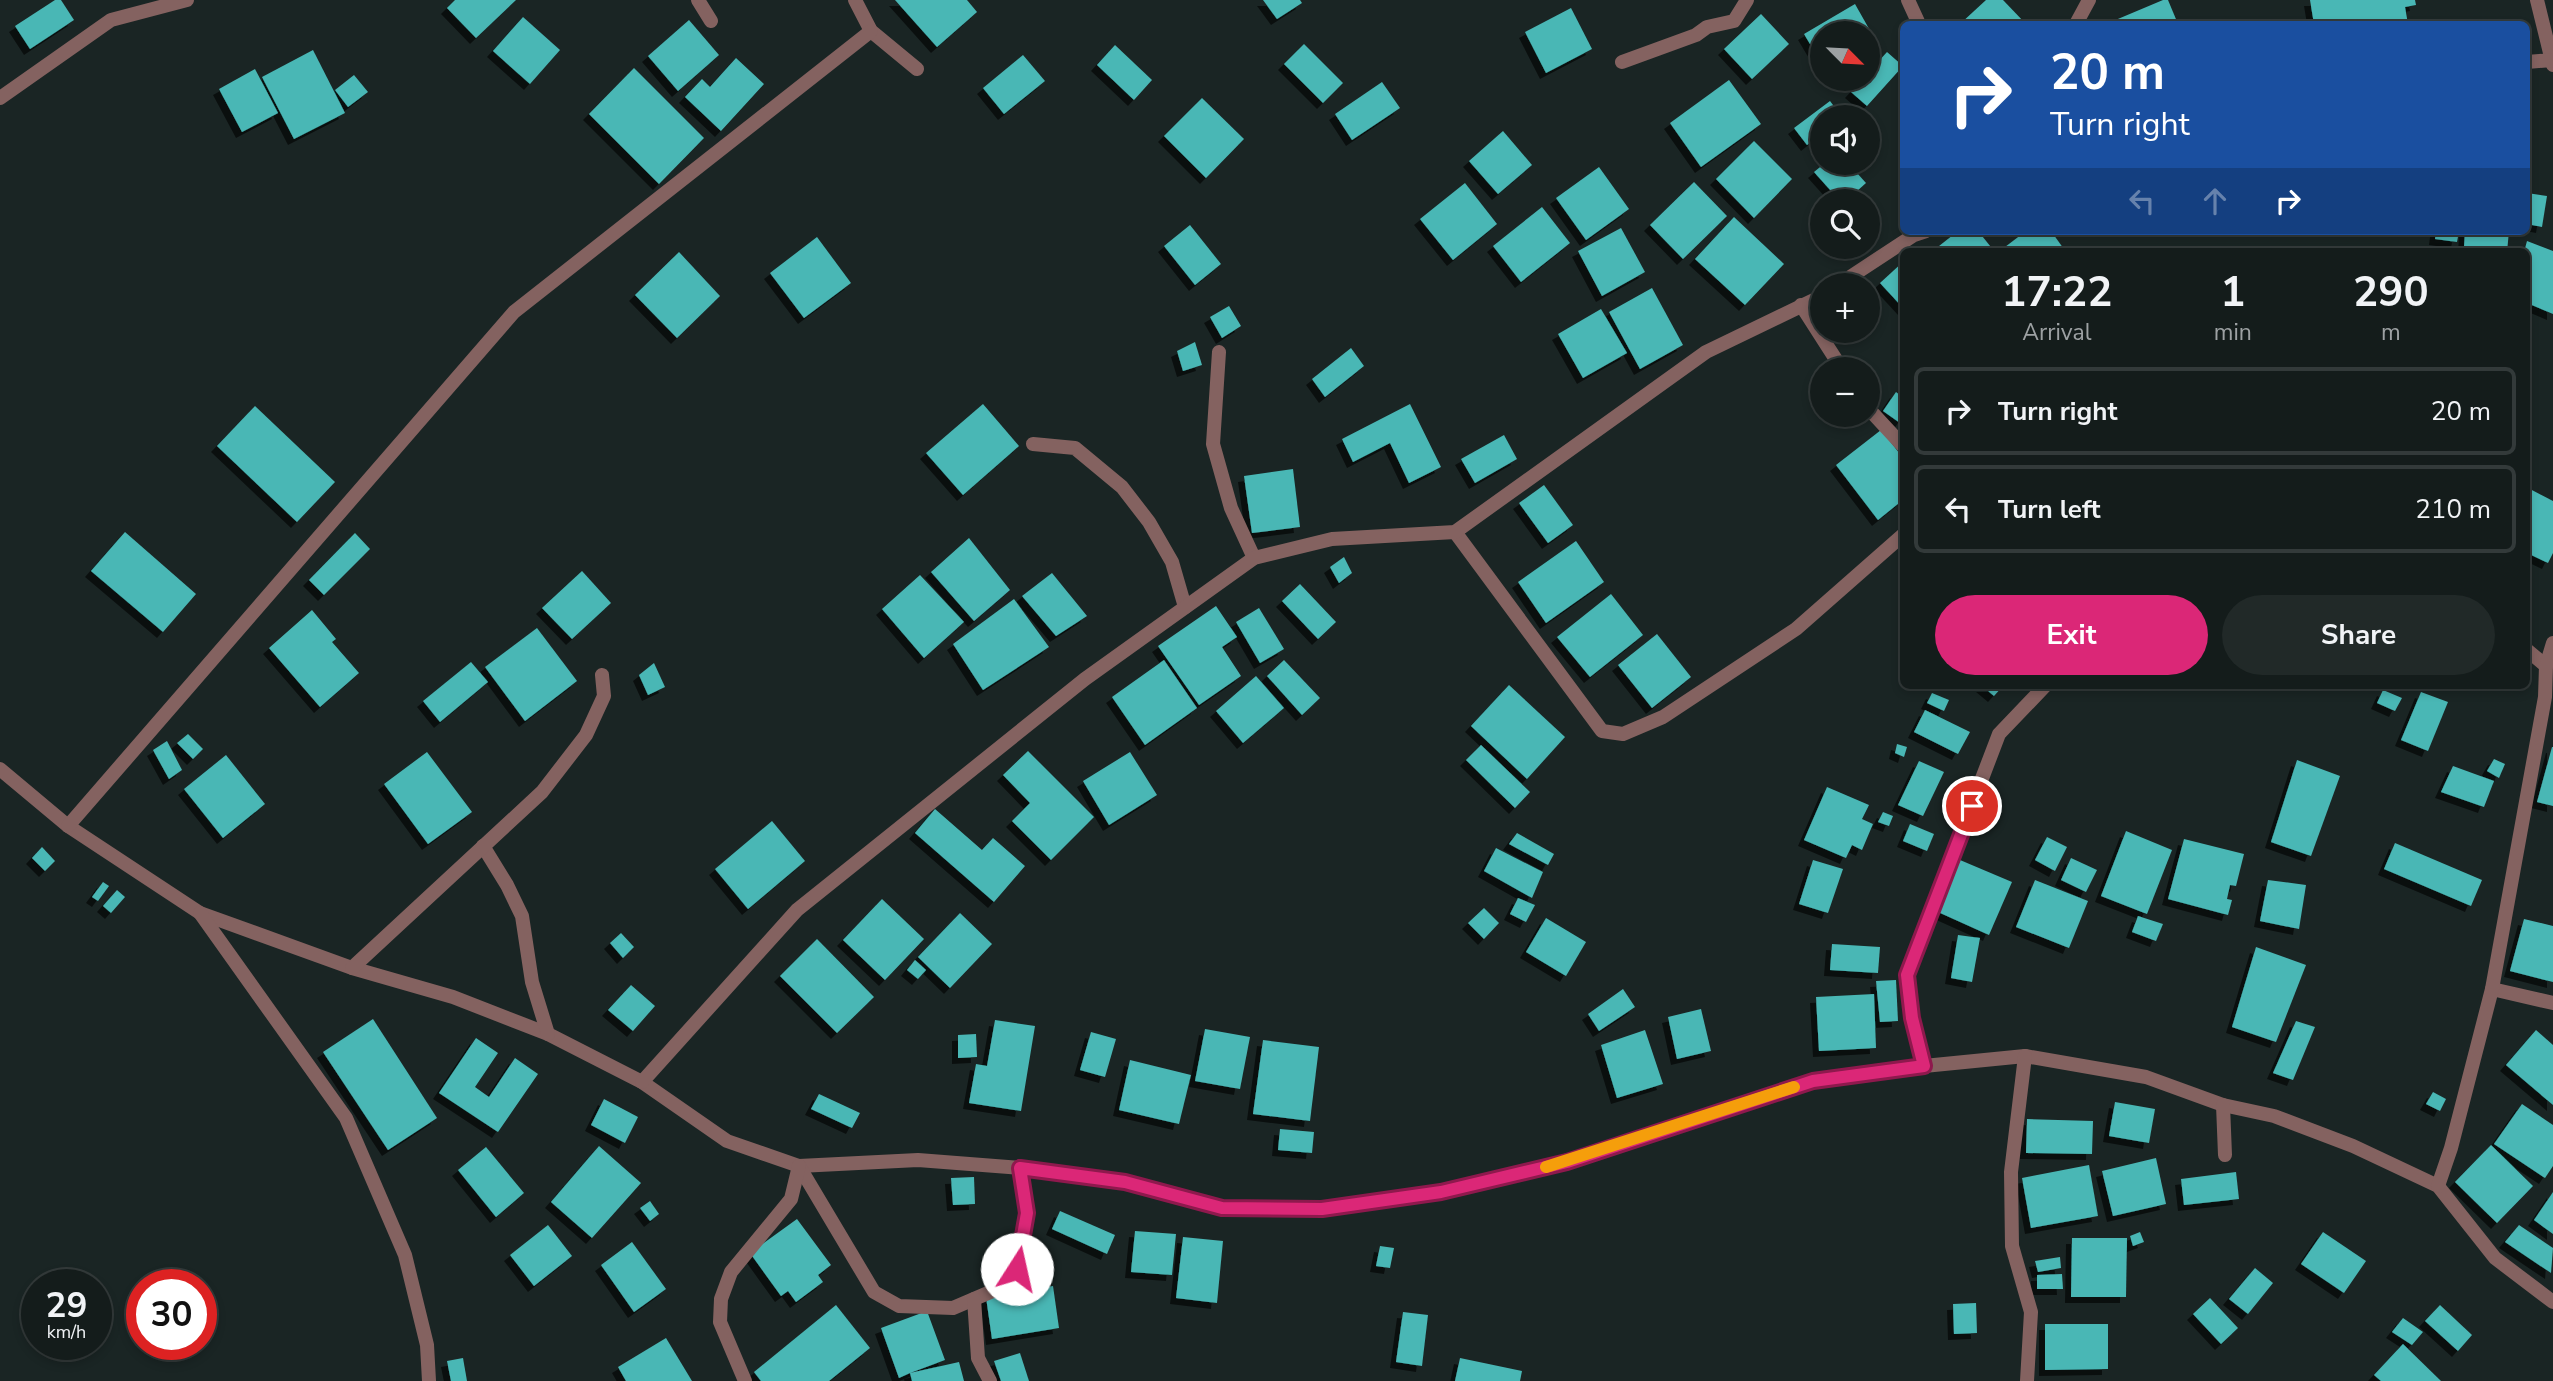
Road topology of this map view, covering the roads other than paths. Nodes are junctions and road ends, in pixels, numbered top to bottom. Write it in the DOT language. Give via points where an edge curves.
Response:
graph roads {
  1 [pos="187,0"];
  2 [pos="698,0"];
  3 [pos="855,0"];
  4 [pos="1747,0"];
  5 [pos="1908,0"];
  6 [pos="2089,0"];
  7 [pos="2537,0"];
  8 [pos="711,21"];
  9 [pos="1918,21"];
  10 [pos="2078,21"];
  11 [pos="871,30"];
  12 [pos="2553,61"];
  13 [pos="1622,62"];
  14 [pos="2530,62"];
  15 [pos="917,69"];
  16 [pos="0,98"];
  17 [pos="1914,235"];
  18 [pos="1856,273"];
  19 [pos="1810,301"];
  20 [pos="1801,305"];
  21 [pos="1219,352"];
  22 [pos="1834,357"];
  23 [pos="1880,421"];
  24 [pos="1900,443"];
  25 [pos="1033,444"];
  26 [pos="1455,532"];
  27 [pos="1900,538"];
  28 [pos="1254,558"];
  29 [pos="1185,607"];
  30 [pos="2553,643"];
  31 [pos="2530,653"];
  32 [pos="2546,666"];
  33 [pos="601,675"];
  34 [pos="2042,689"];
  35 [pos="2549,696"];
  36 [pos="0,769"];
  37 [pos="68,826"];
  38 [pos="483,846"];
  39 [pos="200,913"];
  40 [pos="352,968"];
  41 [pos="2492,989"];
  42 [pos="2553,1003"];
  43 [pos="548,1034"];
  44 [pos="2025,1056"];
  45 [pos="1924,1066"];
  46 [pos="642,1082"];
  47 [pos="2223,1105"];
  48 [pos="2225,1154"];
  49 [pos="799,1166"];
  50 [pos="1020,1168"];
  51 [pos="2438,1186"];
  52 [pos="974,1299"];
  53 [pos="2553,1302"];
  54 [pos="429,1381"];
  55 [pos="745,1381"];
  56 [pos="990,1381"];
  57 [pos="2026,1381"];
  1 -- 16 [label="street" via="111,20"];
  2 -- 8 [label="street"];
  3 -- 11 [label="street"];
  4 -- 13 [label="street" via="1734,21 1707,27"];
  5 -- 9 [label="street"];
  6 -- 10 [label="street"];
  7 -- 12 [label="street"];
  11 -- 15 [label="street"];
  11 -- 37 [label="street" via="514,312"];
  12 -- 14 [label="street"];
  17 -- 18 [label="street"];
  19 -- 20 [label="street"];
  20 -- 22 [label="street"];
  20 -- 26 [label="street" via="1706,352"];
  21 -- 28 [label="street" via="1213,444 1231,508"];
  23 -- 24 [label="street"];
  25 -- 29 [label="street" via="1075,448 1122,487 1172,562"];
  26 -- 27 [label="street" via="1602,730 1623,734 1663,717 1796,629"];
  26 -- 28 [label="street" via="1332,538"];
  28 -- 29 [label="street"];
  29 -- 46 [label="street" via="1085,679 797,910"];
  30 -- 32 [label="street"];
  31 -- 32 [label="street"];
  32 -- 35 [label="street"];
  33 -- 38 [label="street" via="604,696 586,735 542,792"];
  34 -- 45 [label="street" via="1999,734 1907,975"];
  35 -- 41 [label="street"];
  36 -- 37 [label="street"];
  37 -- 39 [label="street"];
  38 -- 40 [label="street"];
  38 -- 43 [label="street" via="522,916"];
  39 -- 40 [label="street"];
  39 -- 54 [label="street" via="346,1118 405,1255 427,1345"];
  40 -- 43 [label="street" via="453,996"];
  41 -- 42 [label="street"];
  41 -- 51 [label="street"];
  43 -- 46 [label="street"];
  44 -- 45 [label="street"];
  44 -- 47 [label="street" via="2146,1077"];
  44 -- 57 [label="street" via="2011,1172 2012,1246 2031,1312"];
  45 -- 50 [label="street" via="1813,1081 1567,1162 1441,1192 1322,1209 1222,1208 1125,1182"];
  46 -- 49 [label="street" via="727,1141"];
  47 -- 48 [label="street"];
  47 -- 51 [label="street" via="2274,1116"];
  49 -- 50 [label="street" via="918,1160"];
  49 -- 52 [label="street" via="874,1292 899,1306 953,1308"];
  49 -- 55 [label="street" via="791,1199 731,1272 721,1299 720,1322"];
  50 -- 52 [label="street" via="1027,1213 1017,1269 995,1290"];
  51 -- 53 [label="street" via="2495,1258"];
  52 -- 56 [label="street" via="978,1358"];
}
